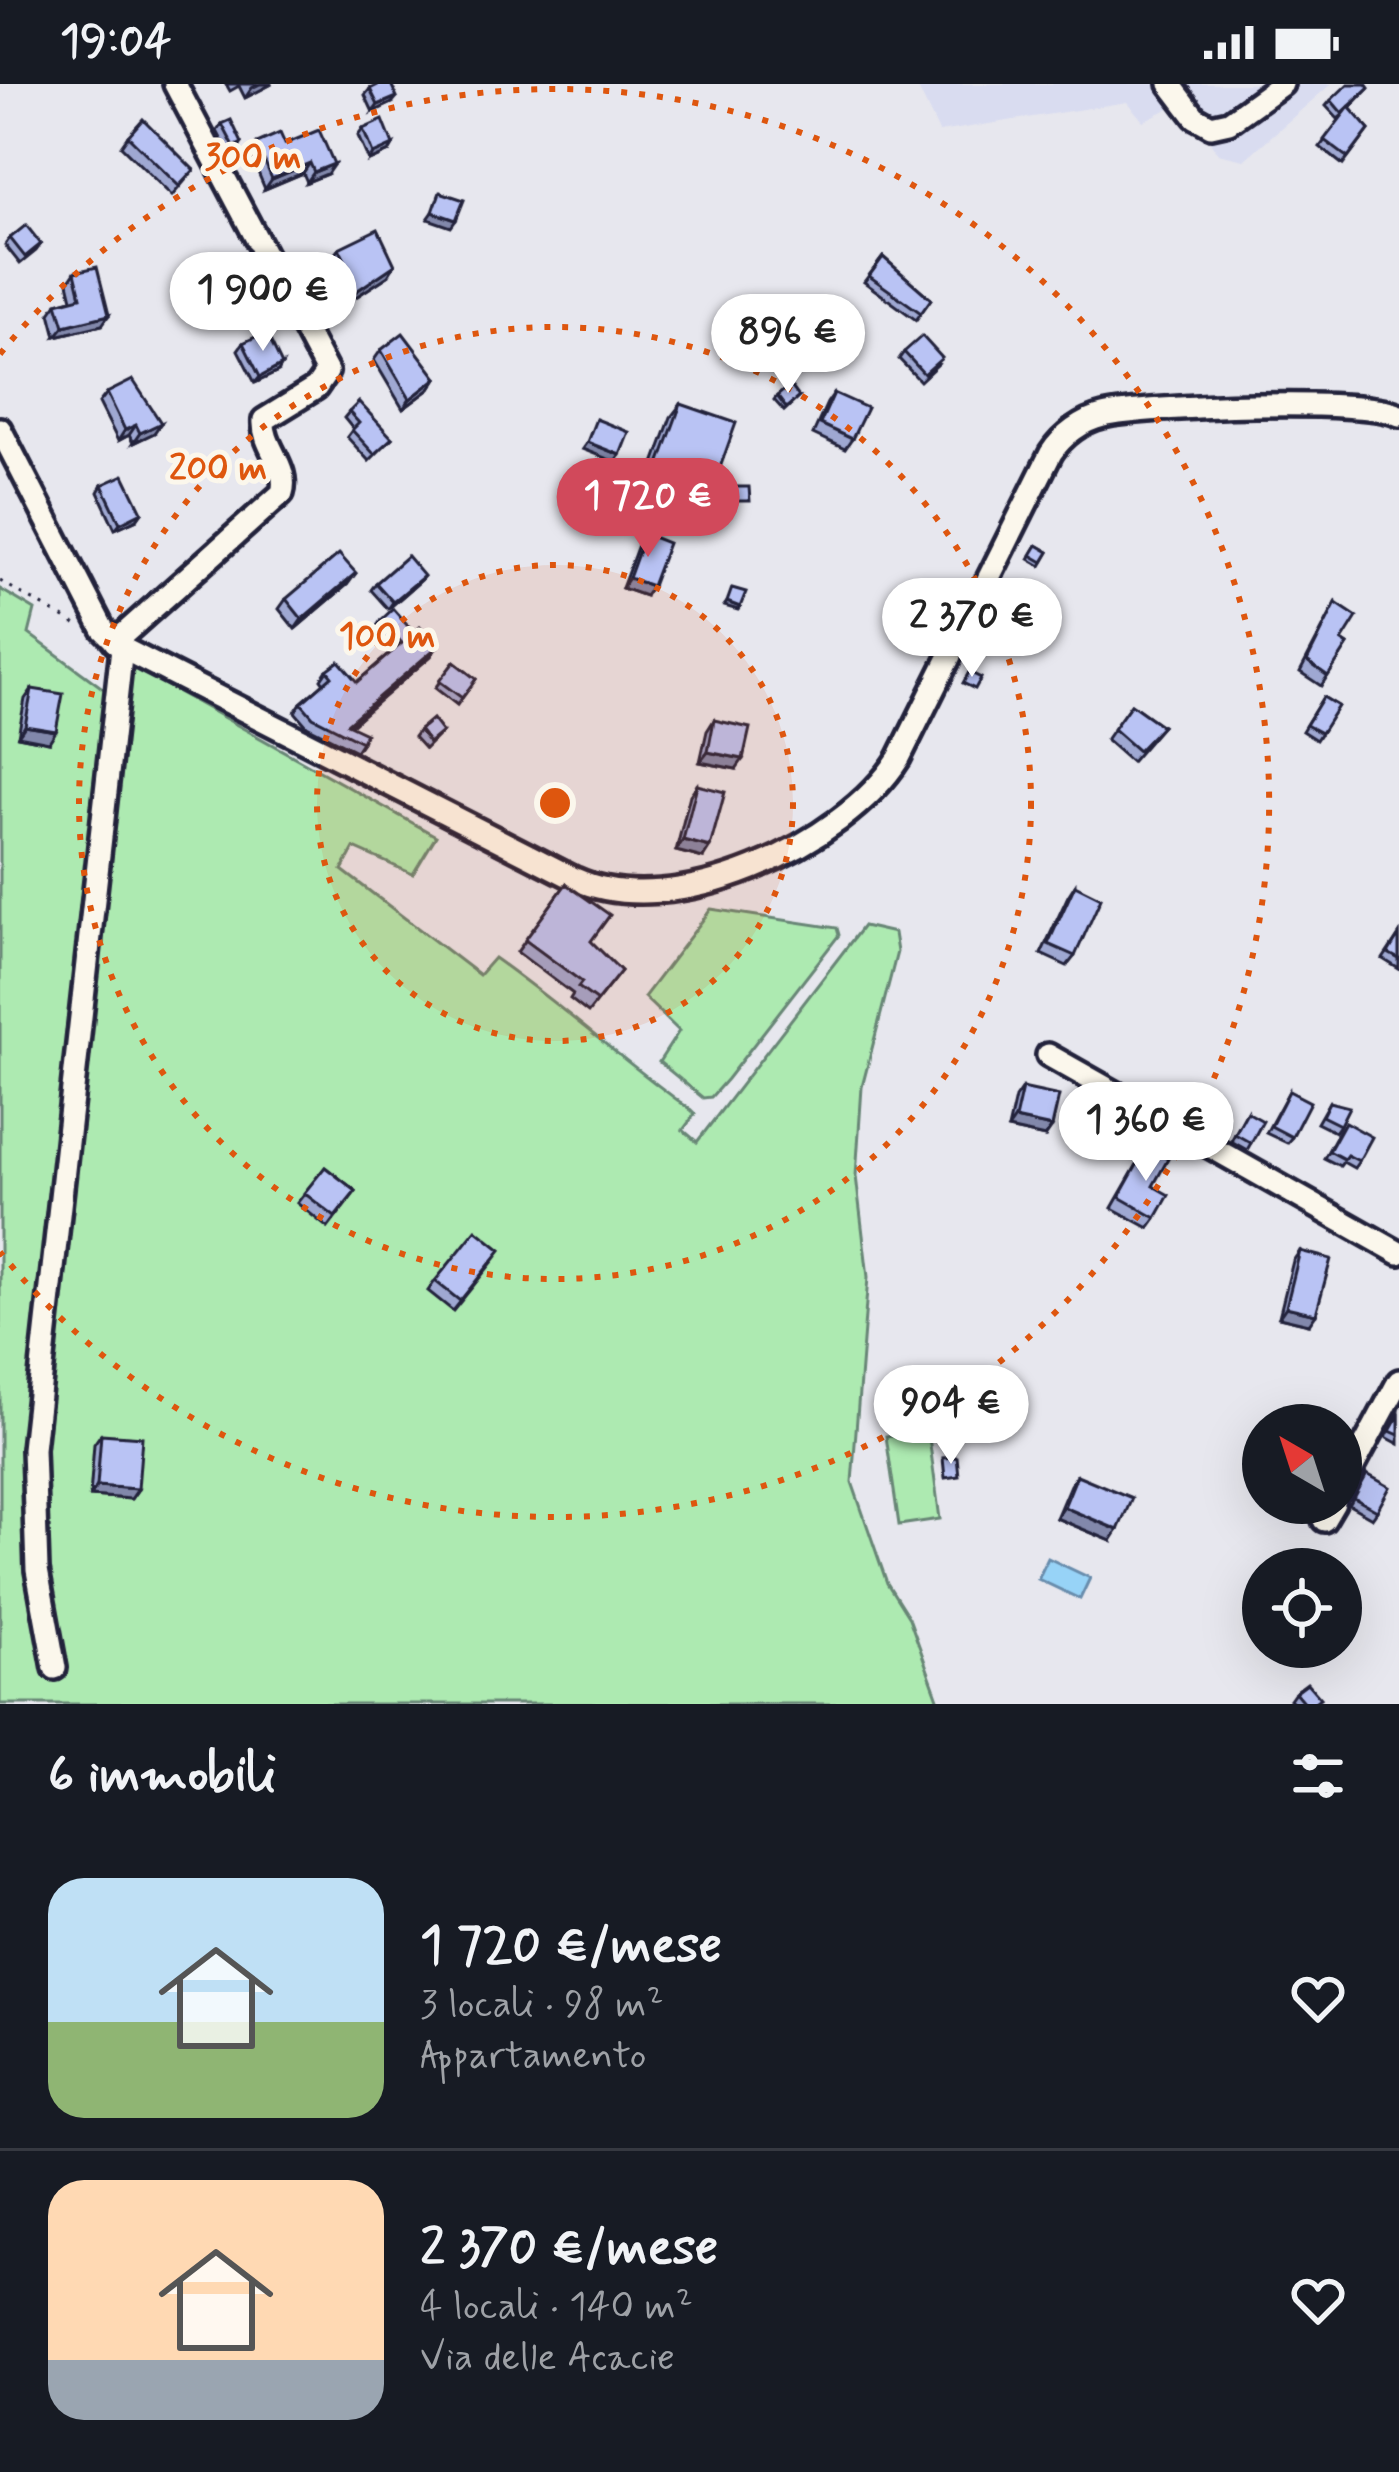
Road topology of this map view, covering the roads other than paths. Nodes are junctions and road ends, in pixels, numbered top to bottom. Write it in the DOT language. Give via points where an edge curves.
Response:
graph roads {
  1 [pos="175,84"];
  2 [pos="1170,84"];
  3 [pos="1282,84"];
  4 [pos="1399,416"];
  5 [pos="0,428"];
  6 [pos="119,645"];
  7 [pos="1048,1055"];
  8 [pos="1399,1253"];
  9 [pos="1399,1382"];
  10 [pos="1362,1451"];
  11 [pos="55,1668"];
  1 -- 6 [label="street" via="327,372 316,388 264,420 283,493"];
  2 -- 3 [label="street" via="1200,122 1217,126"];
  4 -- 6 [label="street" via="1366,404 1194,410 1118,413 1077,428 1051,453 878,789 800,846 669,892 628,895 581,882"];
  5 -- 6 [label="street" via="103,629"];
  6 -- 11 [label="street" via="33,1449 37,1570"];
  7 -- 8 [label="street"];
  9 -- 10 [label="street"];
}
